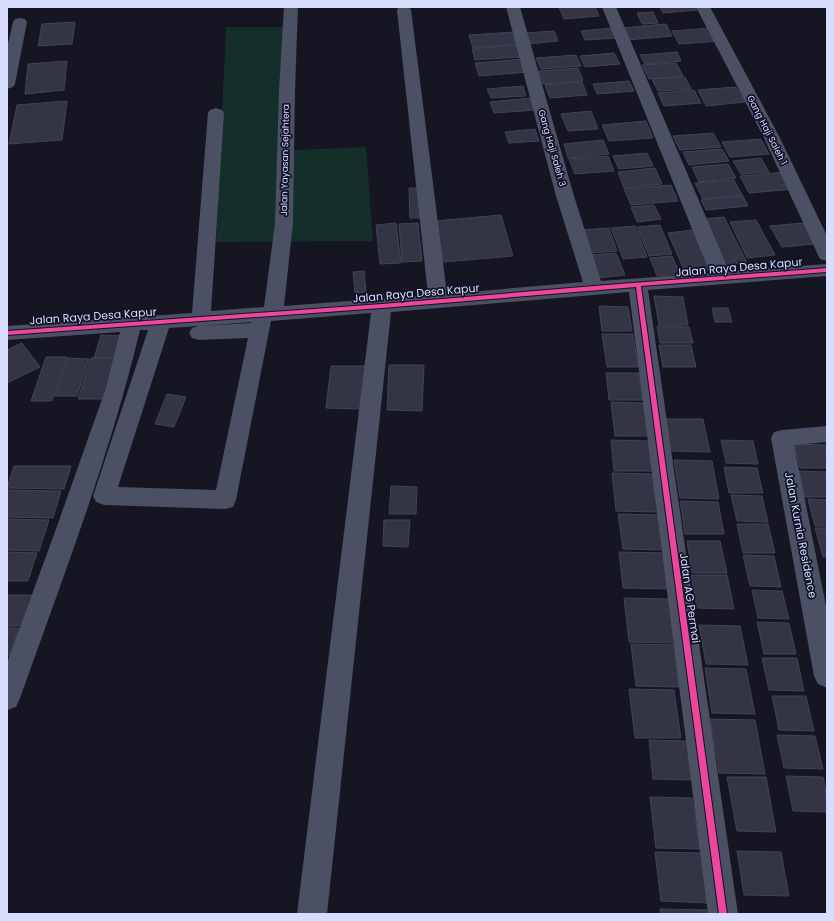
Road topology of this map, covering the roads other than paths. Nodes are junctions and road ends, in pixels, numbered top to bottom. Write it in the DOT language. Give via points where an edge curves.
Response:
graph roads {
  1 [pos="291,7"];
  2 [pos="514,7"];
  3 [pos="609,7"];
  4 [pos="703,7"];
  5 [pos="404,10"];
  6 [pos="20,22"];
  7 [pos="7,84"];
  8 [pos="216,113"];
  9 [pos="827,255"];
  10 [pos="827,270"];
  11 [pos="722,278"];
  12 [pos="638,285"];
  13 [pos="594,288"];
  14 [pos="438,301"];
  15 [pos="382,306"];
  16 [pos="201,318"];
  17 [pos="265,319"];
  18 [pos="132,323"];
  19 [pos="159,328"];
  20 [pos="7,333"];
  21 [pos="827,434"];
  22 [pos="827,676"];
  23 [pos="7,698"];
  24 [pos="312,914"];
  25 [pos="722,914"];
  1 -- 17 [label="street, Jalan Yayasan Sejahtera" via="286,90 284,223"];
  2 -- 13 [label="street, Gang Haji Saleh 3" via="565,196"];
  3 -- 11 [label="street"];
  4 -- 9 [label="street, Gang Haji Saleh 1" via="772,138"];
  5 -- 14 [label="street"];
  6 -- 7 [label="street"];
  8 -- 16 [label="street"];
  10 -- 11 [label="street, Jalan Raya Desa Kapur"];
  11 -- 12 [label="street, Jalan Raya Desa Kapur"];
  12 -- 13 [label="street, Jalan Raya Desa Kapur"];
  12 -- 25 [label="street, Jalan AG Permai"];
  13 -- 14 [label="street, Jalan Raya Desa Kapur"];
  14 -- 15 [label="street, Jalan Raya Desa Kapur"];
  15 -- 17 [label="street, Jalan Raya Desa Kapur"];
  15 -- 24 [label="street"];
  16 -- 17 [label="street, Jalan Raya Desa Kapur"];
  16 -- 19 [label="street, Jalan Raya Desa Kapur"];
  17 -- 19 [label="street"];
  17 -- 19 [label="street, Jalan Yayasan Sejahtera" via="225,500 104,496"];
  18 -- 19 [label="street, Jalan Raya Desa Kapur"];
  18 -- 20 [label="street, Jalan Raya Desa Kapur"];
  18 -- 23 [label="street" via="113,395"];
  21 -- 22 [label="street, Jalan Kurnia Residence" via="782,438"];
}
